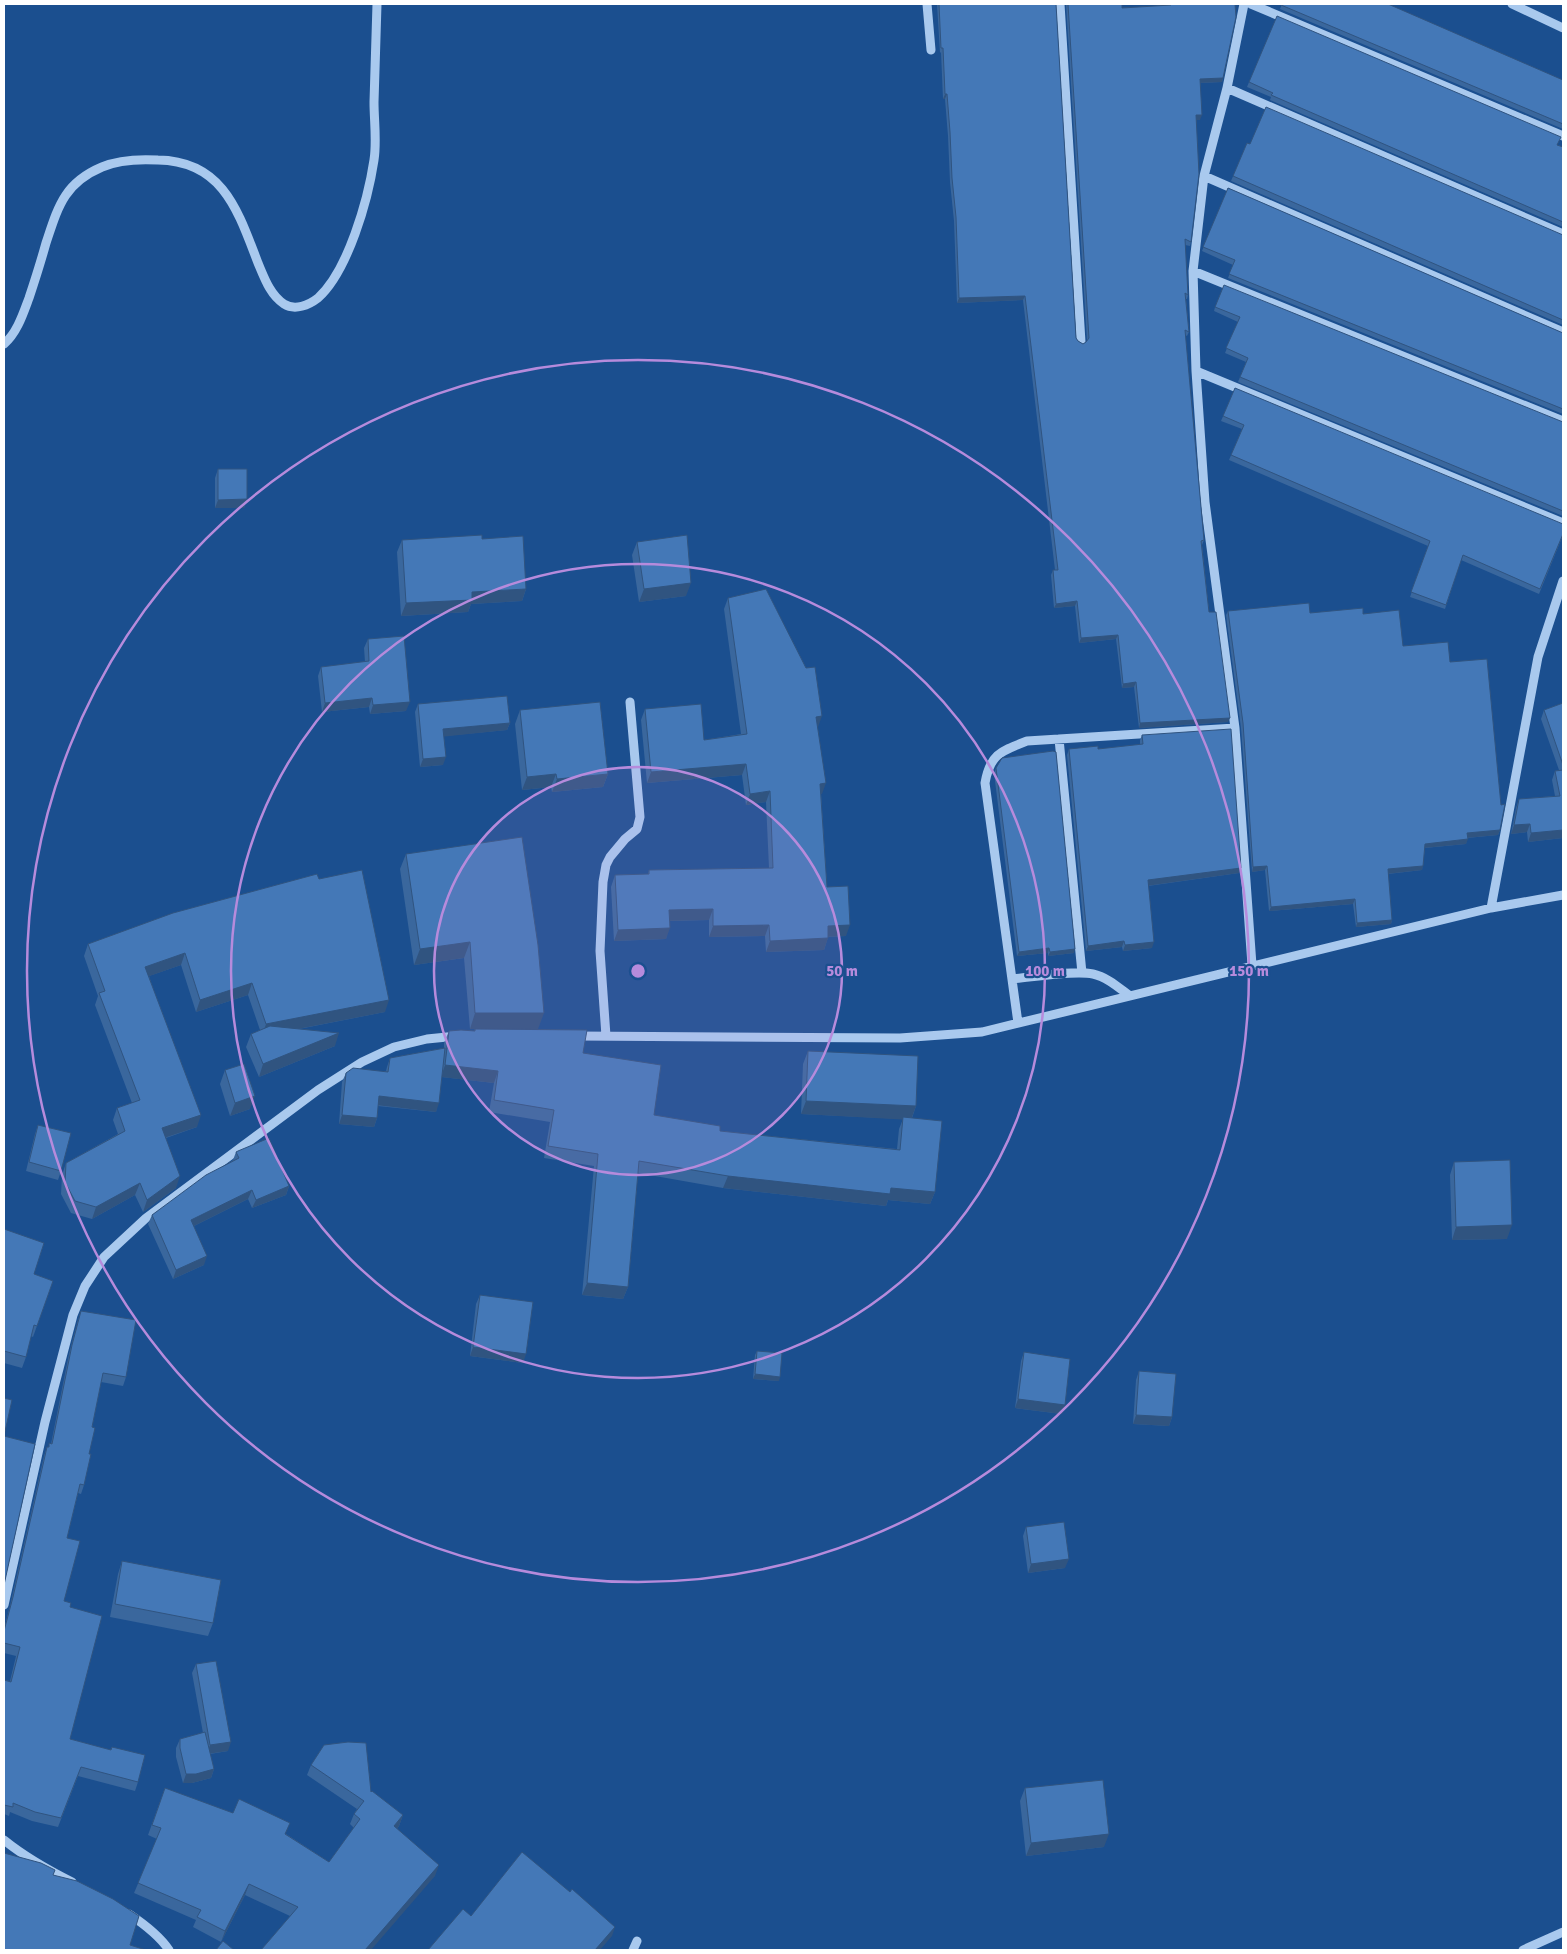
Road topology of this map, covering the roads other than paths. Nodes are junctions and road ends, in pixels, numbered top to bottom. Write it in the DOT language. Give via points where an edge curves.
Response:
graph roads {
  1 [pos="377,4"];
  2 [pos="927,4"];
  3 [pos="1060,4"];
  4 [pos="1244,4"];
  5 [pos="1251,4"];
  6 [pos="1512,4"];
  7 [pos="1563,28"];
  8 [pos="931,50"];
  9 [pos="1227,88"];
  10 [pos="1563,136"];
  11 [pos="1204,176"];
  12 [pos="1563,234"];
  13 [pos="1193,271"];
  14 [pos="1563,332"];
  15 [pos="1081,342"];
  16 [pos="4,344"];
  17 [pos="1196,372"];
  18 [pos="1563,421"];
  19 [pos="1563,523"];
  20 [pos="1563,581"];
  21 [pos="630,702"];
  22 [pos="1235,728"];
  23 [pos="1059,739"];
  24 [pos="1563,895"];
  25 [pos="1491,908"];
  26 [pos="1252,965"];
  27 [pos="1082,974"];
  28 [pos="1012,979"];
  29 [pos="1130,996"];
  30 [pos="1018,1023"];
  31 [pos="471,1035"];
  32 [pos="568,1036"];
  33 [pos="606,1036"];
  34 [pos="4,1605"];
  35 [pos="4,1840"];
  36 [pos="80,1886"];
  37 [pos="122,1909"];
  38 [pos="1563,1932"];
  39 [pos="169,1950"];
  40 [pos="1523,1950"];
  1 -- 16 [label="street" via="374,158 346,259 327,290 311,304 286,305 277,298 264,278 242,223 216,181 196,166 172,160 138,159 104,166 72,186 58,207 22,318"];
  2 -- 8 [label="street"];
  3 -- 15 [label="street"];
  4 -- 9 [label="street"];
  5 -- 10 [label="street"];
  6 -- 7 [label="street"];
  9 -- 11 [label="street"];
  9 -- 12 [label="street"];
  11 -- 13 [label="street"];
  11 -- 14 [label="street"];
  13 -- 17 [label="street"];
  13 -- 18 [label="street"];
  17 -- 19 [label="street"];
  17 -- 22 [label="street" via="1205,502"];
  20 -- 25 [label="street" via="1538,657"];
  21 -- 33 [label="street" via="640,817 637,829 610,856 603,882 600,951"];
  22 -- 23 [label="street"];
  22 -- 26 [label="street"];
  23 -- 27 [label="street"];
  23 -- 28 [label="street" via="1027,741 1009,748 994,758 985,783"];
  24 -- 25 [label="street"];
  25 -- 26 [label="street"];
  26 -- 29 [label="street"];
  27 -- 28 [label="street"];
  27 -- 29 [label="street" via="1104,978"];
  28 -- 30 [label="street"];
  29 -- 30 [label="street"];
  30 -- 33 [label="street" via="982,1032 900,1038"];
  31 -- 34 [label="street" via="427,1039 394,1047 362,1062 318,1090 146,1218 104,1258 73,1315"];
  32 -- 33 [label="street"];
  35 -- 36 [label="street" via="45,1869"];
  37 -- 39 [label="street" via="147,1926"];
  38 -- 40 [label="street"];
}
